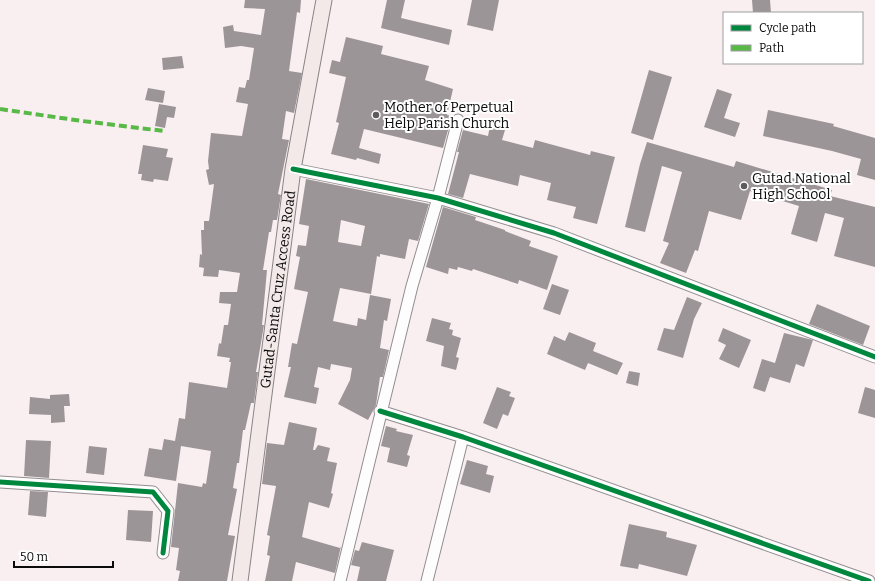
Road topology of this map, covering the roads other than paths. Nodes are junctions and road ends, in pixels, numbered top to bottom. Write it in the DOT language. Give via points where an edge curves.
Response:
graph roads {
  1 [pos="324,0"];
  2 [pos="458,120"];
  3 [pos="293,169"];
  4 [pos="438,198"];
  5 [pos="875,357"];
  6 [pos="380,411"];
  7 [pos="463,437"];
  8 [pos="0,482"];
  9 [pos="163,553"];
  10 [pos="240,581"];
  11 [pos="340,581"];
  12 [pos="427,581"];
  13 [pos="869,581"];
  1 -- 3 [label="main road, Gutad-Santa Cruz Access Road"];
  2 -- 4 [label="street"];
  3 -- 4 [label="street"];
  3 -- 10 [label="main road, Gutad-Santa Cruz Access Road"];
  4 -- 5 [label="street" via="554,233"];
  4 -- 6 [label="street"];
  6 -- 7 [label="street"];
  6 -- 11 [label="street"];
  7 -- 12 [label="street"];
  7 -- 13 [label="street"];
  8 -- 9 [label="street" via="153,492 168,512"];
}
